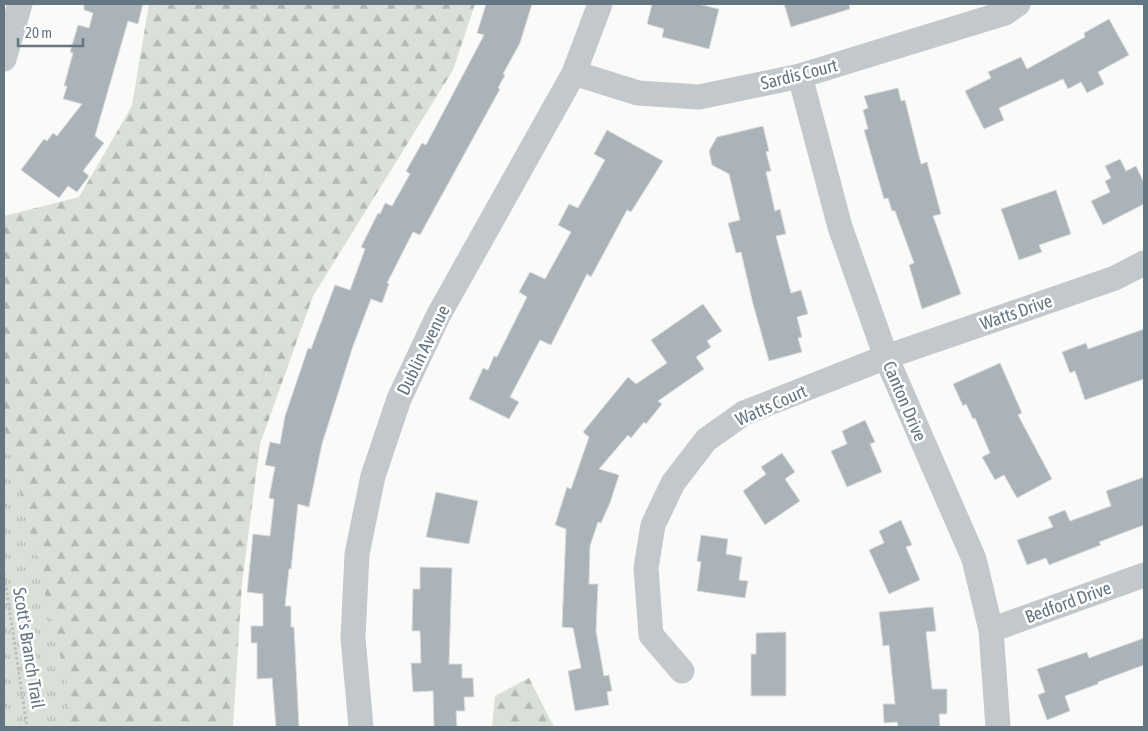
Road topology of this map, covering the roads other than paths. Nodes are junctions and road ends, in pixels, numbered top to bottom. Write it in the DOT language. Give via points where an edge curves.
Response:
graph roads {
  1 [pos="20,4"];
  2 [pos="600,4"];
  3 [pos="1018,4"];
  4 [pos="4,59"];
  5 [pos="574,73"];
  6 [pos="800,76"];
  7 [pos="1144,263"];
  8 [pos="886,357"];
  9 [pos="1144,575"];
  10 [pos="991,630"];
  11 [pos="682,671"];
  12 [pos="361,727"];
  13 [pos="998,727"];
  1 -- 4 [label="street"];
  2 -- 5 [label="street, Dublin Avenue"];
  3 -- 6 [label="street, Sardis Court" via="1005,12"];
  5 -- 6 [label="street, Sardis Court" via="638,93 699,97"];
  5 -- 12 [label="street, Dublin Avenue" via="438,316 399,399 373,476 357,554 353,638"];
  6 -- 8 [label="street, Canton Drive" via="840,227"];
  7 -- 8 [label="street, Watts Drive" via="1115,278"];
  8 -- 10 [label="street, Canton Drive" via="974,559"];
  8 -- 11 [label="street, Watts Court" via="744,413 706,440 673,483 653,524 646,568 651,635"];
  9 -- 10 [label="street, Bedford Drive"];
  10 -- 13 [label="street, Canton Drive"];
}
